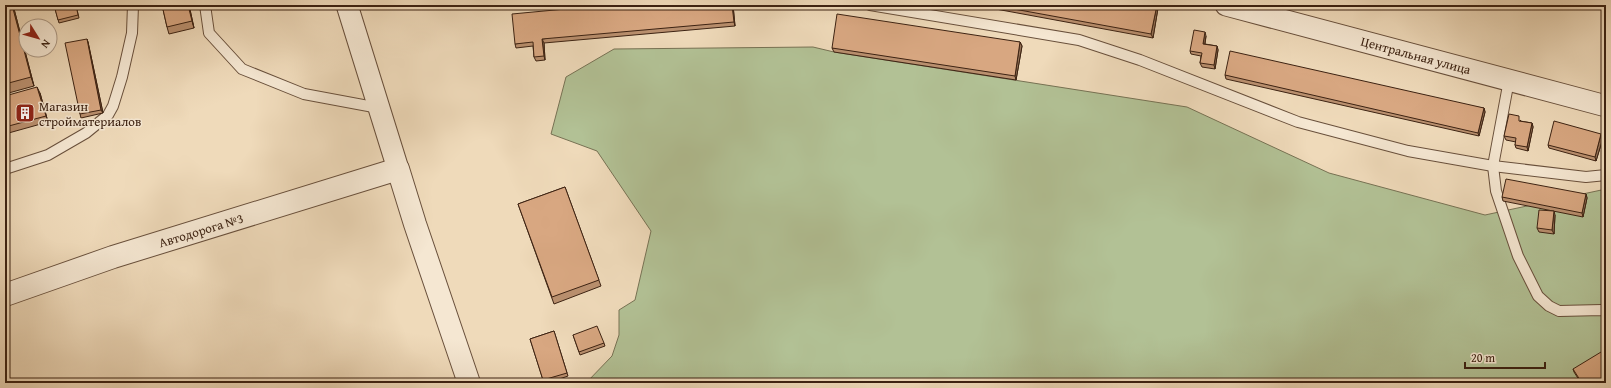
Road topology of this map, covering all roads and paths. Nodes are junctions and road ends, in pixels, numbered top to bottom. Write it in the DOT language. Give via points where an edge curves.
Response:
graph roads {
  1 [pos="133,5"];
  2 [pos="204,5"];
  3 [pos="347,5"];
  4 [pos="870,5"];
  5 [pos="1226,5"];
  6 [pos="1509,80"];
  7 [pos="1606,106"];
  8 [pos="379,108"];
  9 [pos="1493,166"];
  10 [pos="5,169"];
  11 [pos="398,169"];
  12 [pos="1606,175"];
  13 [pos="5,295"];
  14 [pos="1606,312"];
  15 [pos="469,383"];
  1 -- 10 [label="lane" via="132,33 114,106 108,115 86,133 48,155"];
  2 -- 8 [label="lane" via="209,33 242,69 304,94"];
  3 -- 8 [label="street"];
  4 -- 9 [label="lane" via="1079,40 1140,60 1298,122 1408,151"];
  5 -- 6 [label="street, Центральная улица"];
  6 -- 7 [label="street, Центральная улица"];
  6 -- 9 [label="lane"];
  8 -- 11 [label="street"];
  9 -- 12 [label="lane" via="1586,177"];
  9 -- 14 [label="lane" via="1496,191 1518,256 1538,296 1559,311"];
  11 -- 13 [label="street, Автодорога №3" via="113,258"];
  11 -- 15 [label="street"];
}
